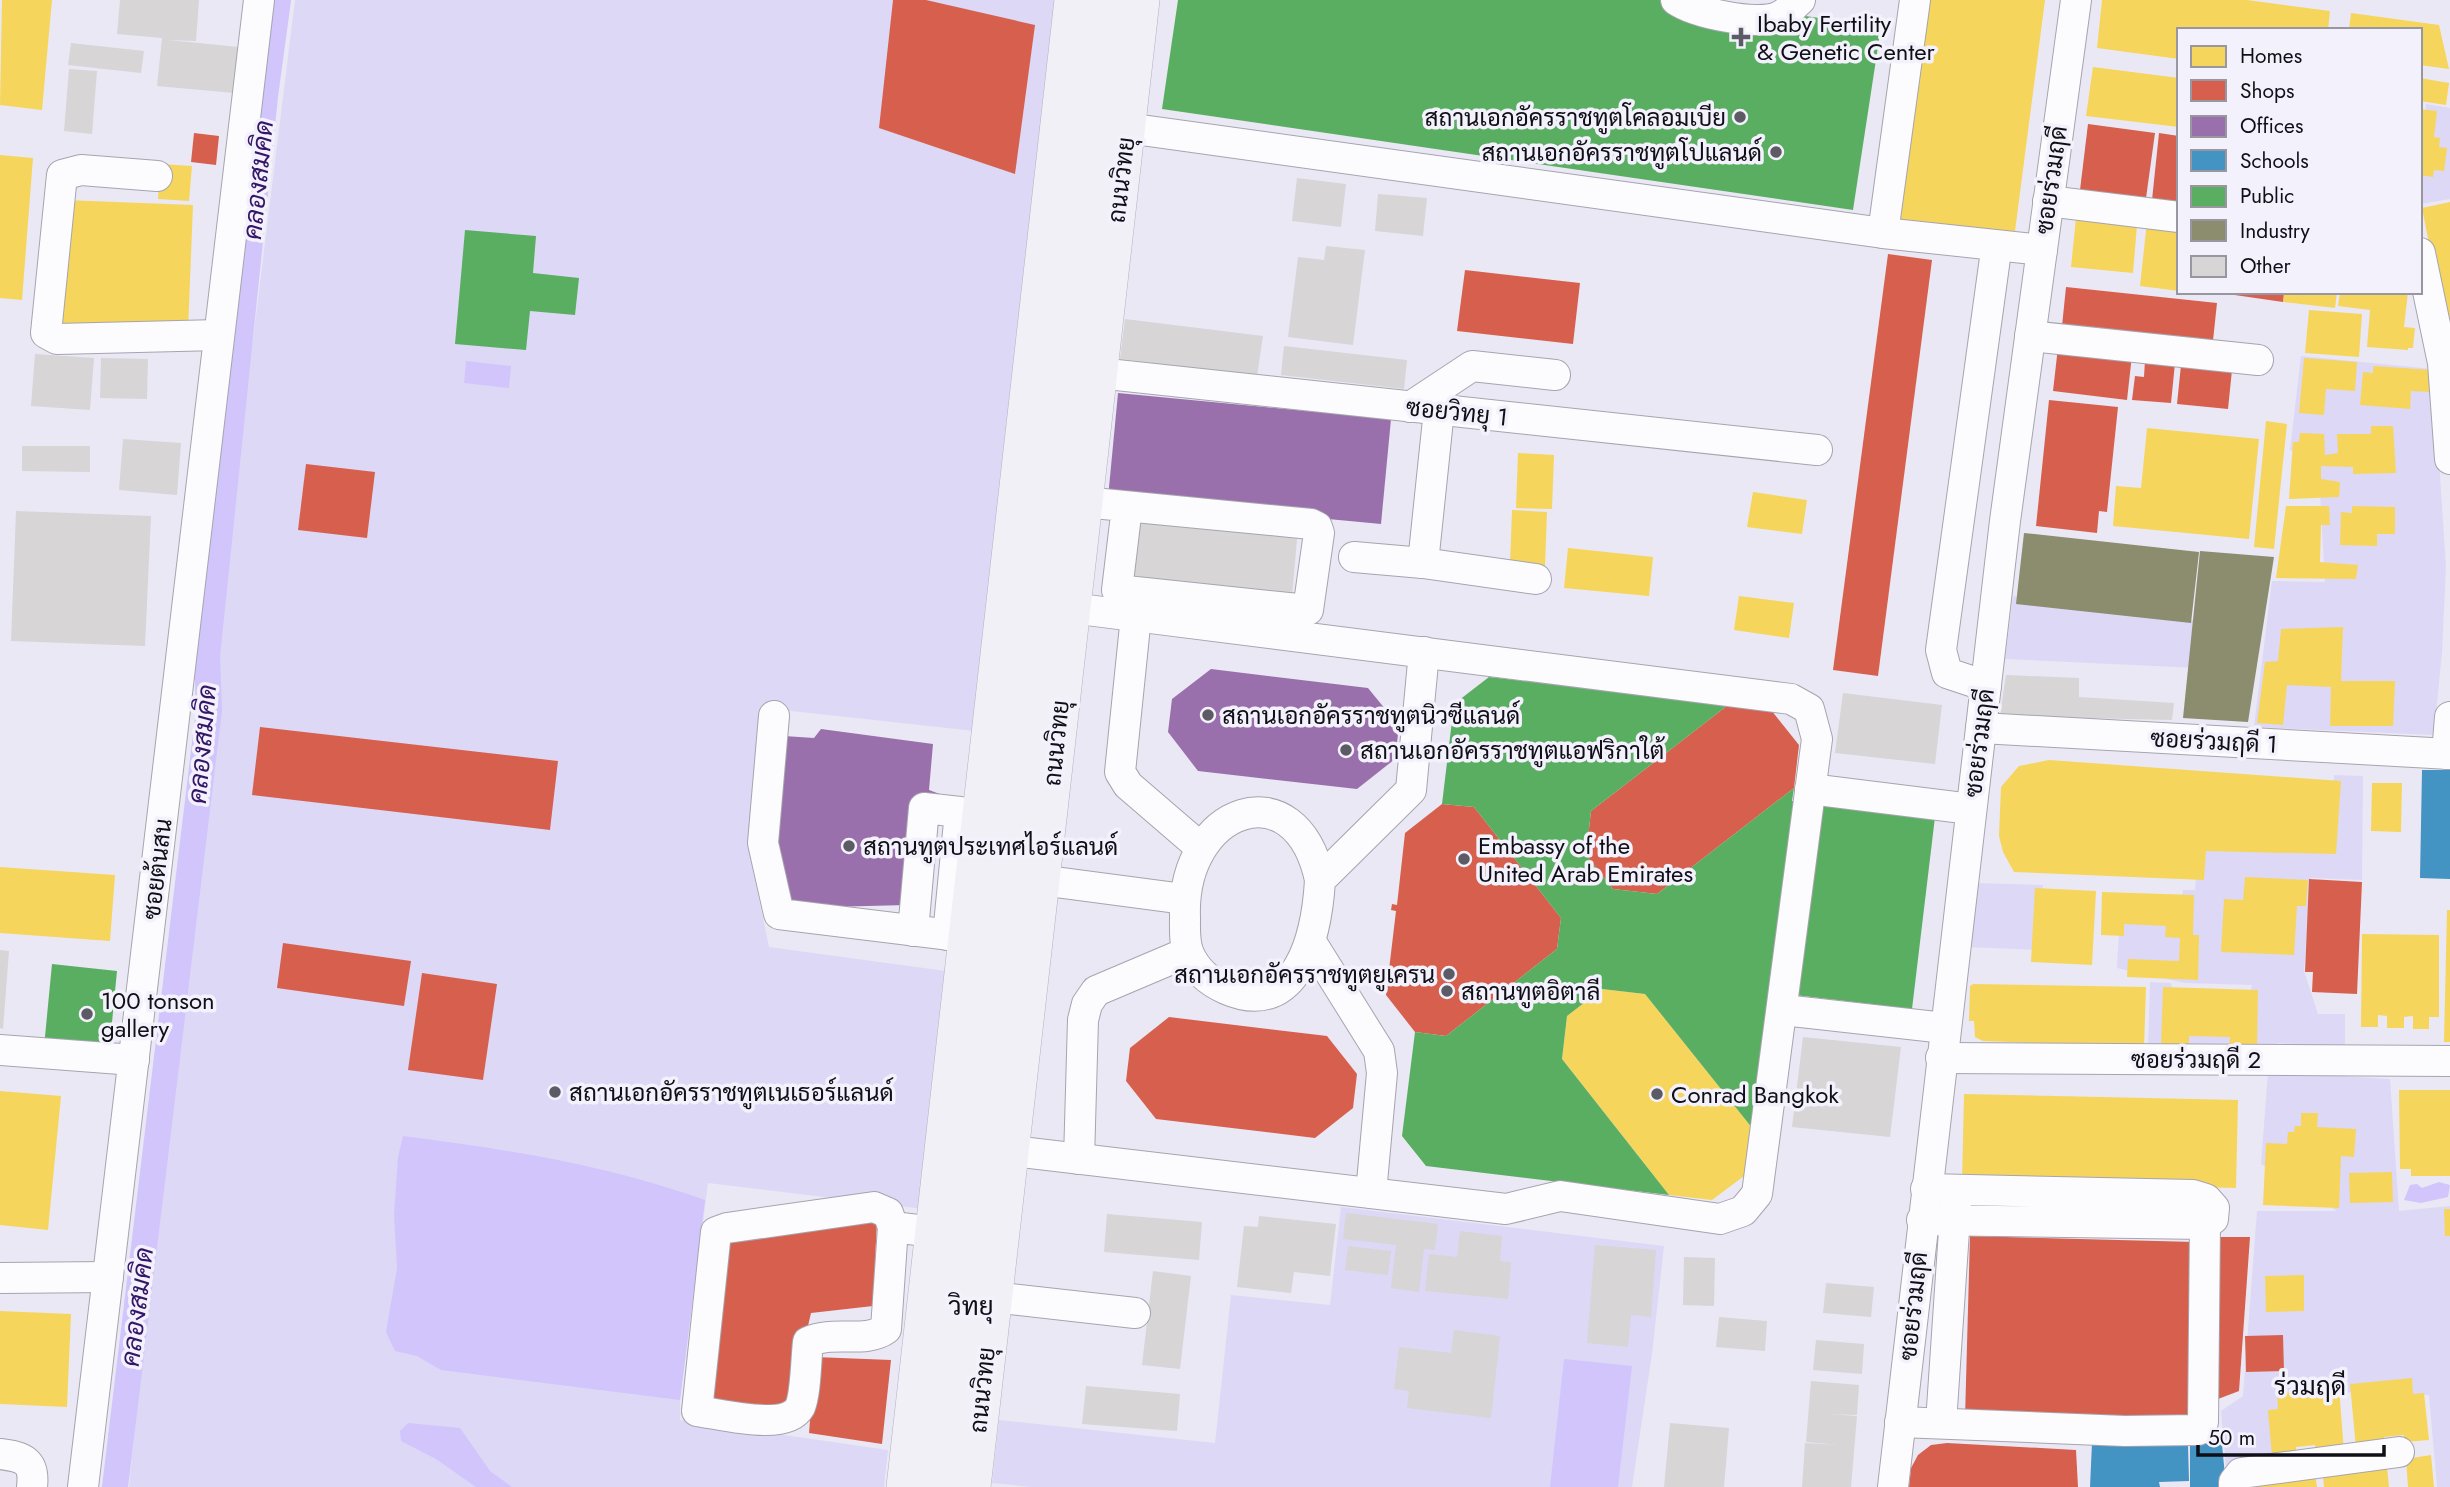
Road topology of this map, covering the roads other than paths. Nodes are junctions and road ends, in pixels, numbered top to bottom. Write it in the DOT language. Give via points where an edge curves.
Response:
graph roads {
  1 [pos="259,0"];
  2 [pos="1073,0"];
  3 [pos="1107,0"];
  4 [pos="1140,0"];
  5 [pos="1676,0"];
  6 [pos="1800,0"];
  7 [pos="1915,0"];
  8 [pos="2076,0"];
  9 [pos="1127,128"];
  10 [pos="157,176"];
  11 [pos="2048,201"];
  12 [pos="2177,216"];
  13 [pos="1883,233"];
  14 [pos="2042,250"];
  15 [pos="1995,258"];
  16 [pos="2422,262"];
  17 [pos="219,335"];
  18 [pos="2030,336"];
  19 [pos="2258,360"];
  20 [pos="1098,373"];
  21 [pos="1555,375"];
  22 [pos="1410,407"];
  23 [pos="1439,410"];
  24 [pos="1817,450"];
  25 [pos="2450,459"];
  26 [pos="1083,502"];
  27 [pos="1127,507"];
  28 [pos="1354,557"];
  29 [pos="1423,563"];
  30 [pos="1536,579"];
  31 [pos="1071,608"];
  32 [pos="1136,616"];
  33 [pos="1424,652"];
  34 [pos="1986,686"];
  35 [pos="774,716"];
  36 [pos="2450,717"];
  37 [pos="1981,727"];
  38 [pos="2449,754"];
  39 [pos="1811,789"];
  40 [pos="1971,809"];
  41 [pos="1200,847"];
  42 [pos="1040,880"];
  43 [pos="1320,880"];
  44 [pos="1184,899"];
  45 [pos="913,931"];
  46 [pos="957,936"];
  47 [pos="1311,942"];
  48 [pos="1188,952"];
  49 [pos="1783,1010"];
  50 [pos="1945,1028"];
  51 [pos="0,1050"];
  52 [pos="1941,1058"];
  53 [pos="134,1060"];
  54 [pos="2450,1061"];
  55 [pos="1001,1084"];
  56 [pos="993,1149"];
  57 [pos="1079,1159"];
  58 [pos="1926,1189"];
  59 [pos="1957,1190"];
  60 [pos="1371,1193"];
  61 [pos="1922,1220"];
  62 [pos="1955,1221"];
  63 [pos="2205,1224"];
  64 [pos="894,1227"];
  65 [pos="934,1232"];
  66 [pos="108,1277"];
  67 [pos="0,1278"];
  68 [pos="992,1297"];
  69 [pos="1135,1313"];
  70 [pos="1900,1422"];
  71 [pos="1941,1423"];
  72 [pos="2399,1452"];
  73 [pos="0,1454"];
  74 [pos="963,1485"];
  75 [pos="32,1487"];
  76 [pos="83,1487"];
  77 [pos="905,1487"];
  78 [pos="1893,1487"];
  79 [pos="2234,1487"];
  1 -- 17 [label="street, ซอยต้นสน"];
  2 -- 46 [label="main road"];
  3 -- 55 [label="main road, ถนนวิทยุ"];
  4 -- 9 [label="main road, ถนนวิทยุ"];
  5 -- 6 [label="street" via="1697,12 1767,20 1779,17"];
  7 -- 13 [label="street"];
  8 -- 11 [label="street, ซอยร่วมฤดี"];
  9 -- 13 [label="street"];
  9 -- 20 [label="main road, ถนนวิทยุ"];
  10 -- 17 [label="street" via="81,170 62,175 46,332 57,338"];
  11 -- 12 [label="street"];
  11 -- 14 [label="street, ซอยร่วมฤดี"];
  13 -- 14 [label="street"];
  14 -- 18 [label="street, ซอยร่วมฤดี"];
  15 -- 34 [label="street" via="1941,650 1947,673"];
  16 -- 25 [label="street" via="2445,377"];
  17 -- 53 [label="street, ซอยต้นสน"];
  18 -- 19 [label="street"];
  18 -- 34 [label="street, ซอยร่วมฤดี"];
  20 -- 22 [label="street, ซอยวิทยุ 1"];
  20 -- 26 [label="main road, ถนนวิทยุ"];
  21 -- 22 [label="street" via="1472,366"];
  22 -- 23 [label="street, ซอยวิทยุ 1"];
  23 -- 24 [label="street, ซอยวิทยุ 1"];
  23 -- 29 [label="street"];
  26 -- 27 [label="street"];
  26 -- 31 [label="main road, ถนนวิทยุ"];
  27 -- 27 [label="street" via="1116,590 1308,610 1317,527"];
  28 -- 29 [label="street"];
  29 -- 30 [label="street"];
  31 -- 32 [label="street"];
  31 -- 42 [label="main road, ถนนวิทยุ"];
  32 -- 33 [label="street"];
  32 -- 41 [label="street" via="1120,772 1128,785"];
  33 -- 39 [label="street" via="1791,699 1810,709 1817,738"];
  33 -- 43 [label="street" via="1411,790"];
  34 -- 37 [label="street, ซอยร่วมฤดี"];
  35 -- 45 [label="street" via="763,844 779,914"];
  36 -- 38 [label="street, ซอยร่วมฤดี 1"];
  37 -- 38 [label="street, ซอยร่วมฤดี 1"];
  37 -- 40 [label="street, ซอยร่วมฤดี"];
  39 -- 40 [label="street"];
  39 -- 49 [label="street"];
  40 -- 50 [label="street, ซอยร่วมฤดี"];
  41 -- 43 [label="street" via="1221,824 1266,813 1289,821 1302,834"];
  41 -- 44 [label="street" via="1191,863"];
  42 -- 44 [label="street"];
  42 -- 55 [label="main road, ถนนวิทยุ"];
  43 -- 47 [label="street"];
  44 -- 48 [label="street"];
  45 -- 46 [label="street"];
  45 -- 46 [label="street" via="925,808 960,812"];
  46 -- 65 [label="main road"];
  47 -- 48 [label="street" via="1287,983 1265,994 1241,996 1200,972"];
  47 -- 60 [label="street" via="1379,1051 1382,1073"];
  48 -- 57 [label="street" via="1096,992 1087,1004"];
  49 -- 50 [label="street"];
  49 -- 60 [label="street" via="1758,1194 1744,1211 1720,1219 1560,1196 1506,1209"];
  50 -- 52 [label="street, ซอยร่วมฤดี"];
  51 -- 53 [label="street"];
  52 -- 54 [label="street, ซอยร่วมฤดี 2"];
  52 -- 58 [label="street, ซอยร่วมฤดี"];
  53 -- 66 [label="street, ซอยต้นสน"];
  55 -- 56 [label="main road, ถนนวิทยุ"];
  56 -- 57 [label="street"];
  56 -- 68 [label="main road, ถนนวิทยุ"];
  56 -- 74 [label="main road, ถนนวิทยุ"];
  57 -- 60 [label="street"];
  58 -- 59 [label="street"];
  58 -- 61 [label="street, ซอยร่วมฤดี"];
  59 -- 62 [label="street"];
  59 -- 63 [label="street" via="2193,1195 2214,1208 2213,1219"];
  61 -- 62 [label="street"];
  61 -- 70 [label="street, ซอยร่วมฤดี"];
  62 -- 63 [label="street"];
  62 -- 71 [label="street"];
  63 -- 71 [label="street" via="2203,1422 2198,1430"];
  64 -- 64 [label="street" via="888,1213 874,1207 716,1232 697,1411 778,1422 792,1416 800,1406 808,1342 831,1335 877,1335 886,1329"];
  64 -- 65 [label="street"];
  65 -- 77 [label="main road"];
  66 -- 67 [label="street"];
  66 -- 76 [label="street, ซอยต้นสน"];
  68 -- 69 [label="street"];
  68 -- 74 [label="main road, ถนนวิทยุ"];
  70 -- 71 [label="street"];
  70 -- 78 [label="street, ซอยร่วมฤดี"];
  72 -- 79 [label="street" via="2241,1473"];
  73 -- 75 [label="street" via="27,1460 32,1466"];
}
